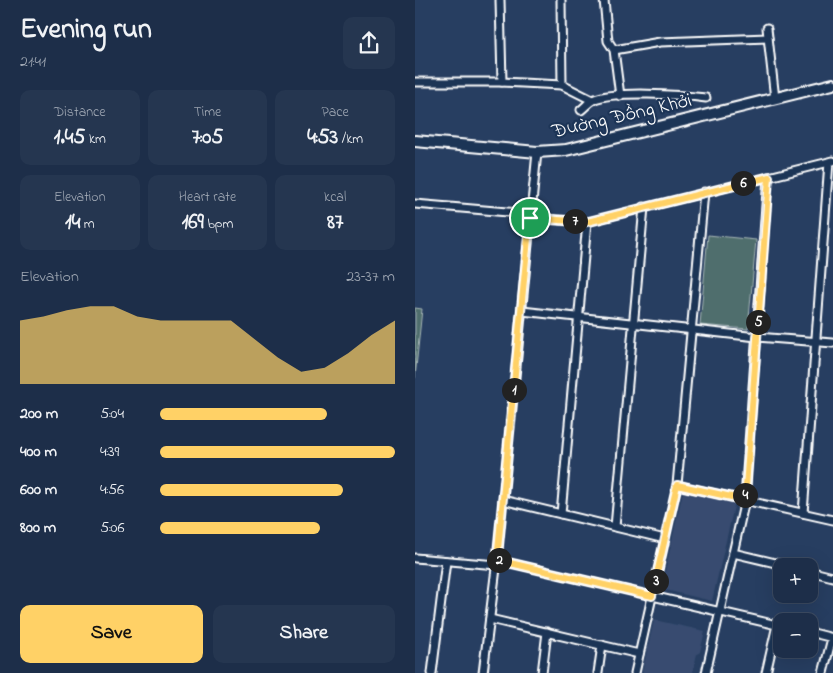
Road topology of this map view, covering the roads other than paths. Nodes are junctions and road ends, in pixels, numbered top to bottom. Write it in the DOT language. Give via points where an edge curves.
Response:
graph roads {
  1 [pos="500,0"];
  2 [pos="561,0"];
  3 [pos="604,0"];
  4 [pos="767,28"];
  5 [pos="768,38"];
  6 [pos="614,50"];
  7 [pos="415,82"];
  8 [pos="502,82"];
  9 [pos="833,84"];
  10 [pos="562,86"];
  11 [pos="620,96"];
  12 [pos="705,98"];
  13 [pos="775,99"];
  14 [pos="592,100"];
  15 [pos="581,110"];
  16 [pos="415,141"];
  17 [pos="537,152"];
  18 [pos="831,161"];
  19 [pos="769,177"];
  20 [pos="704,192"];
  21 [pos="415,204"];
  22 [pos="644,207"];
  23 [pos="530,216"];
  24 [pos="587,222"];
  25 [pos="522,311"];
  26 [pos="578,318"];
  27 [pos="633,324"];
  28 [pos="691,330"];
  29 [pos="757,337"];
  30 [pos="815,342"];
  31 [pos="833,343"];
  32 [pos="677,485"];
  33 [pos="503,500"];
  34 [pos="745,500"];
  35 [pos="803,513"];
  36 [pos="561,514"];
  37 [pos="833,520"];
  38 [pos="615,527"];
  39 [pos="665,538"];
  40 [pos="733,553"];
  41 [pos="415,558"];
  42 [pos="446,561"];
  43 [pos="773,562"];
  44 [pos="497,563"];
  45 [pos="818,573"];
  46 [pos="833,577"];
  47 [pos="652,596"];
  48 [pos="720,612"];
  49 [pos="490,619"];
  50 [pos="773,624"];
  51 [pos="547,632"];
  52 [pos="818,634"];
  53 [pos="832,638"];
  54 [pos="602,645"];
  55 [pos="773,649"];
  56 [pos="639,654"];
  57 [pos="432,673"];
  58 [pos="483,673"];
  59 [pos="542,673"];
  60 [pos="598,673"];
  61 [pos="635,673"];
  62 [pos="707,673"];
  63 [pos="767,673"];
  64 [pos="823,673"];
  1 -- 8 [label="street"];
  2 -- 10 [label="street"];
  3 -- 6 [label="street" via="608,41"];
  4 -- 5 [label="street"];
  5 -- 6 [label="street" via="660,42"];
  5 -- 13 [label="street"];
  6 -- 11 [label="street"];
  7 -- 8 [label="street"];
  8 -- 10 [label="street"];
  9 -- 13 [label="main road, Đường Đồng Khởi"];
  10 -- 14 [label="street"];
  11 -- 12 [label="street"];
  11 -- 14 [label="street"];
  13 -- 17 [label="main road, Đường Đồng Khởi" via="566,150"];
  14 -- 15 [label="street"];
  16 -- 17 [label="main road, Đường Đồng Khởi"];
  17 -- 23 [label="street"];
  18 -- 19 [label="street"];
  18 -- 30 [label="street"];
  19 -- 20 [label="street"];
  19 -- 29 [label="street"];
  20 -- 22 [label="street"];
  20 -- 28 [label="street"];
  21 -- 23 [label="street"];
  22 -- 24 [label="street"];
  22 -- 27 [label="street"];
  23 -- 24 [label="street"];
  23 -- 25 [label="street"];
  24 -- 26 [label="street"];
  25 -- 26 [label="street"];
  25 -- 33 [label="street"];
  26 -- 27 [label="street"];
  26 -- 36 [label="street"];
  27 -- 28 [label="street"];
  27 -- 38 [label="street"];
  28 -- 29 [label="street"];
  28 -- 32 [label="street"];
  29 -- 30 [label="street"];
  29 -- 34 [label="street"];
  30 -- 31 [label="street"];
  30 -- 35 [label="street"];
  32 -- 34 [label="street"];
  32 -- 39 [label="street"];
  33 -- 36 [label="street"];
  33 -- 44 [label="street"];
  34 -- 35 [label="street"];
  34 -- 40 [label="street"];
  35 -- 37 [label="street"];
  36 -- 38 [label="street"];
  38 -- 39 [label="street"];
  39 -- 47 [label="street"];
  40 -- 43 [label="street"];
  40 -- 48 [label="street"];
  41 -- 42 [label="street"];
  42 -- 44 [label="street"];
  42 -- 57 [label="street"];
  44 -- 47 [label="street"];
  44 -- 49 [label="street"];
  45 -- 46 [label="street"];
  47 -- 48 [label="street"];
  47 -- 56 [label="street"];
  48 -- 50 [label="street"];
  48 -- 62 [label="street"];
  49 -- 51 [label="street"];
  49 -- 58 [label="street"];
  51 -- 54 [label="street"];
  51 -- 59 [label="street"];
  52 -- 53 [label="street"];
  53 -- 64 [label="street"];
  54 -- 56 [label="street"];
  54 -- 60 [label="street"];
  55 -- 63 [label="street"];
  56 -- 61 [label="street"];
}
